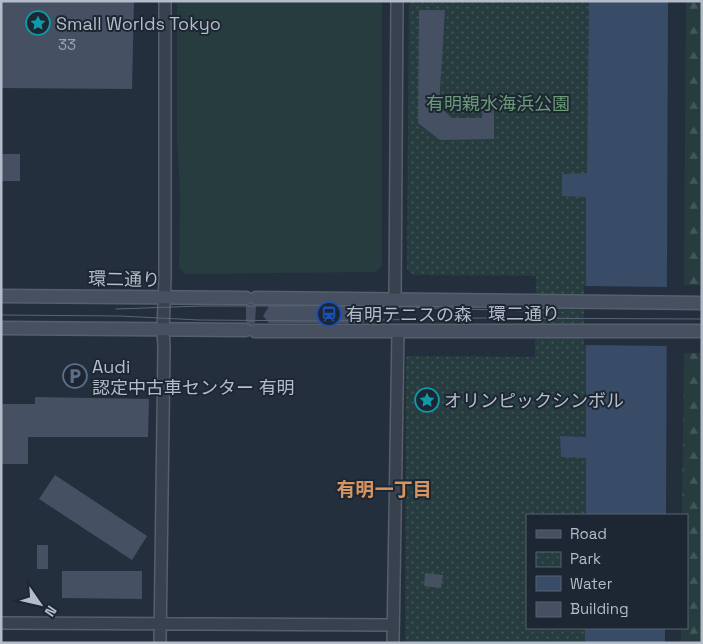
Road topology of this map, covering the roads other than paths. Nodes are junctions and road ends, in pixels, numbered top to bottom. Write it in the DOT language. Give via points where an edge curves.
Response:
graph roads {
  1 [pos="165,1"];
  2 [pos="397,1"];
  3 [pos="1,296"];
  4 [pos="164,297"];
  5 [pos="395,300"];
  6 [pos="702,303"];
  7 [pos="1,328"];
  8 [pos="163,330"];
  9 [pos="398,331"];
  10 [pos="702,331"];
  11 [pos="1,623"];
  12 [pos="160,623"];
  13 [pos="393,625"];
  14 [pos="160,643"];
  15 [pos="392,643"];
  1 -- 4 [label="street"];
  2 -- 5 [label="street"];
  3 -- 4 [label="main road, 環二通り"];
  4 -- 5 [label="main road, 環二通り"];
  4 -- 8 [label="street"];
  5 -- 6 [label="main road, 環二通り"];
  7 -- 8 [label="main road, 環二通り"];
  8 -- 9 [label="main road, 環二通り"];
  8 -- 12 [label="street"];
  9 -- 10 [label="main road, 環二通り"];
  9 -- 13 [label="street"];
  11 -- 12 [label="street"];
  12 -- 13 [label="street"];
  12 -- 14 [label="street"];
  13 -- 15 [label="street"];
}
